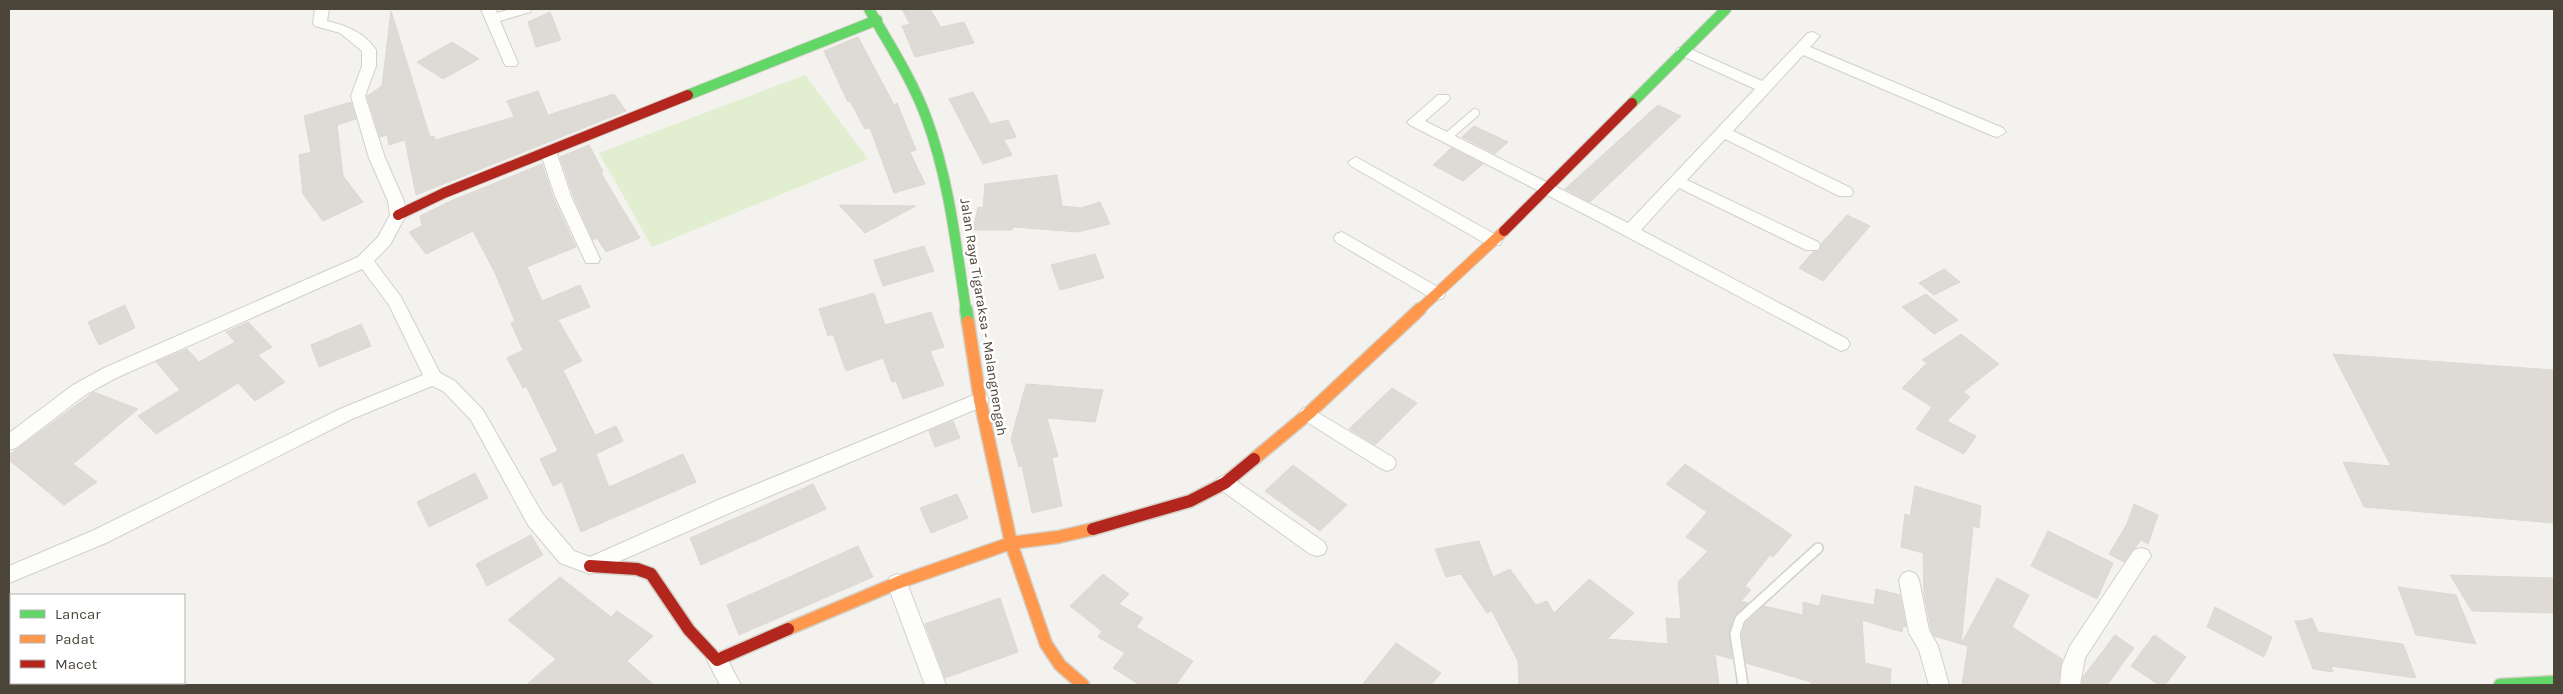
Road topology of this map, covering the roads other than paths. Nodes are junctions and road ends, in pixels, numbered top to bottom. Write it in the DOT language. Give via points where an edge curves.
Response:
graph roads {
  1 [pos="322,9"];
  2 [pos="525,9"];
  3 [pos="869,9"];
  4 [pos="1726,9"];
  5 [pos="489,14"];
  6 [pos="877,20"];
  7 [pos="1813,36"];
  8 [pos="1802,49"];
  9 [pos="1683,51"];
  10 [pos="511,63"];
  11 [pos="1765,88"];
  12 [pos="1444,98"];
  13 [pos="1475,113"];
  14 [pos="1724,132"];
  15 [pos="1998,132"];
  16 [pos="1446,138"];
  17 [pos="548,151"];
  18 [pos="1356,162"];
  19 [pos="1678,181"];
  20 [pos="1545,189"];
  21 [pos="1845,192"];
  22 [pos="398,215"];
  23 [pos="1630,232"];
  24 [pos="1342,238"];
  25 [pos="1494,241"];
  26 [pos="1812,246"];
  27 [pos="592,259"];
  28 [pos="364,261"];
  29 [pos="1437,294"];
  30 [pos="1841,344"];
  31 [pos="433,378"];
  32 [pos="980,400"];
  33 [pos="1308,414"];
  34 [pos="9,443"];
  35 [pos="1387,463"];
  36 [pos="1225,483"];
  37 [pos="1011,543"];
  38 [pos="1317,548"];
  39 [pos="1818,548"];
  40 [pos="2141,556"];
  41 [pos="590,566"];
  42 [pos="9,575"];
  43 [pos="1909,580"];
  44 [pos="897,583"];
  45 [pos="717,660"];
  46 [pos="2554,682"];
  47 [pos="731,685"];
  48 [pos="936,685"];
  49 [pos="1083,685"];
  50 [pos="1743,685"];
  51 [pos="1939,685"];
  52 [pos="2070,685"];
  53 [pos="2500,685"];
  1 -- 22 [label="street" via="320,23 345,30 369,50 368,66 358,96 377,158 396,201"];
  2 -- 5 [label="street"];
  3 -- 6 [label="street, Jalan Raya Tigaraksa - Malangnengah"];
  4 -- 9 [label="street"];
  5 -- 10 [label="street"];
  6 -- 17 [label="street"];
  6 -- 32 [label="street, Jalan Raya Tigaraksa - Malangnengah" via="926,116 946,179"];
  7 -- 8 [label="street"];
  8 -- 11 [label="street"];
  8 -- 15 [label="street"];
  9 -- 11 [label="street"];
  9 -- 20 [label="street"];
  11 -- 14 [label="street"];
  12 -- 16 [label="street" via="1415,122"];
  13 -- 16 [label="lane"];
  14 -- 19 [label="street"];
  14 -- 21 [label="street"];
  16 -- 20 [label="street"];
  17 -- 22 [label="street"];
  17 -- 27 [label="street" via="563,196"];
  18 -- 25 [label="street"];
  19 -- 23 [label="street"];
  19 -- 26 [label="street"];
  20 -- 23 [label="street"];
  20 -- 25 [label="street"];
  22 -- 28 [label="street" via="384,242"];
  23 -- 30 [label="street"];
  24 -- 29 [label="street"];
  25 -- 29 [label="street"];
  28 -- 31 [label="street" via="378,274 395,302"];
  28 -- 34 [label="street" via="110,373 79,390"];
  29 -- 33 [label="street"];
  31 -- 41 [label="street" via="449,386 477,415 535,519 568,557"];
  31 -- 42 [label="street" via="346,414 99,537"];
  32 -- 37 [label="street, Jalan Raya Tigaraksa - Malangnengah"];
  32 -- 41 [label="street"];
  33 -- 35 [label="street"];
  33 -- 36 [label="street"];
  36 -- 37 [label="street" via="1190,501 1114,524 1058,537"];
  36 -- 38 [label="street"];
  37 -- 44 [label="street"];
  37 -- 49 [label="street, Jalan Raya Tigaraksa - Malangnengah" via="1046,644 1060,664"];
  39 -- 50 [label="lane" via="1740,619 1735,634"];
  40 -- 52 [label="street" via="2077,653"];
  41 -- 45 [label="street" via="642,568 651,574 689,630"];
  43 -- 51 [label="street" via="1917,626 1928,646"];
  44 -- 45 [label="street"];
  44 -- 48 [label="street"];
  45 -- 47 [label="street"];
  46 -- 53 [label="street"];
}
